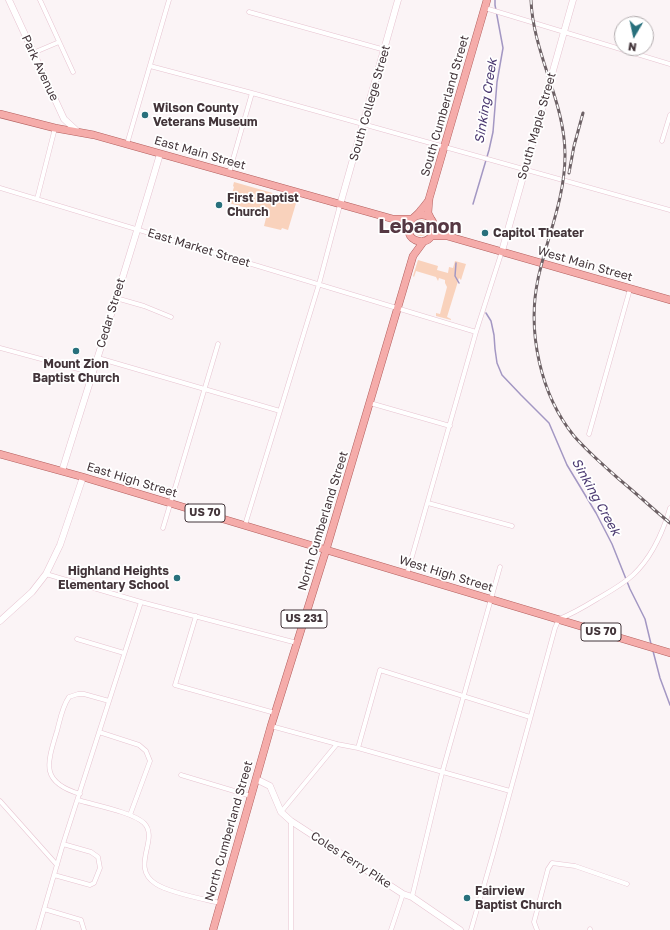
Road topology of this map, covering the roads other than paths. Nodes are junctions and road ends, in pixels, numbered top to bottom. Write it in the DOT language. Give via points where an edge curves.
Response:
graph roads {
  1 [pos="9,0"];
  2 [pos="40,0"];
  3 [pos="169,0"];
  4 [pos="398,0"];
  5 [pos="487,0"];
  6 [pos="572,0"];
  7 [pos="485,8"];
  8 [pos="249,12"];
  9 [pos="563,32"];
  10 [pos="59,42"];
  11 [pos="384,50"];
  12 [pos="33,52"];
  13 [pos="670,64"];
  14 [pos="150,66"];
  15 [pos="73,72"];
  16 [pos="252,93"];
  17 [pos="0,114"];
  18 [pos="670,115"];
  19 [pos="363,124"];
  20 [pos="55,128"];
  21 [pos="77,131"];
  22 [pos="662,141"];
  23 [pos="127,144"];
  24 [pos="444,147"];
  25 [pos="160,154"];
  26 [pos="524,170"];
  27 [pos="229,173"];
  28 [pos="0,188"];
  29 [pos="37,199"];
  30 [pos="429,200"];
  31 [pos="340,205"];
  32 [pos="670,210"];
  33 [pos="413,217"];
  34 [pos="393,219"];
  35 [pos="432,222"];
  36 [pos="138,230"];
  37 [pos="410,235"];
  38 [pos="432,236"];
  39 [pos="447,236"];
  40 [pos="424,241"];
  41 [pos="502,251"];
  42 [pos="413,256"];
  43 [pos="318,284"];
  44 [pos="630,289"];
  45 [pos="115,298"];
  46 [pos="670,300"];
  47 [pos="397,308"];
  48 [pos="171,317"];
  49 [pos="476,332"];
  50 [pos="218,344"];
  51 [pos="0,348"];
  52 [pos="98,358"];
  53 [pos="93,373"];
  54 [pos="205,390"];
  55 [pos="370,403"];
  56 [pos="280,410"];
  57 [pos="450,426"];
  58 [pos="589,434"];
  59 [pos="0,454"];
  60 [pos="62,471"];
  61 [pos="83,477"];
  62 [pos="170,503"];
  63 [pos="428,503"];
  64 [pos="670,511"];
  65 [pos="245,525"];
  66 [pos="512,526"];
  67 [pos="163,528"];
  68 [pos="326,550"];
  69 [pos="500,567"];
  70 [pos="46,574"];
  71 [pos="407,574"];
  72 [pos="491,599"];
  73 [pos="141,602"];
  74 [pos="196,616"];
  75 [pos="559,619"];
  76 [pos="0,621"];
  77 [pos="77,639"];
  78 [pos="297,643"];
  79 [pos="670,652"];
  80 [pos="124,653"];
  81 [pos="464,696"];
  82 [pos="109,702"];
  83 [pos="275,714"];
  84 [pos="530,717"];
  85 [pos="271,726"];
  86 [pos="99,732"];
  87 [pos="337,744"];
  88 [pos="358,748"];
  89 [pos="442,772"];
  90 [pos="181,775"];
  91 [pos="256,779"];
  92 [pos="510,791"];
  93 [pos="80,794"];
  94 [pos="251,796"];
  95 [pos="78,800"];
  96 [pos="0,801"];
  97 [pos="281,812"];
  98 [pos="130,815"];
  99 [pos="291,821"];
  100 [pos="63,844"];
  101 [pos="57,865"];
  102 [pos="54,875"];
  103 [pos="627,884"];
  104 [pos="402,894"];
  105 [pos="412,898"];
  106 [pos="220,903"];
  107 [pos="44,909"];
  108 [pos="38,930"];
  109 [pos="84,930"];
  110 [pos="213,930"];
  111 [pos="291,930"];
  112 [pos="392,930"];
  113 [pos="460,930"];
  114 [pos="471,930"];
  115 [pos="537,930"];
  1 -- 12 [label="street, Park Avenue"];
  2 -- 10 [label="street"];
  3 -- 14 [label="street"];
  4 -- 11 [label="street, South College Street"];
  5 -- 7 [label="main road, South Cumberland Street"];
  6 -- 9 [label="street, South Maple Street"];
  7 -- 9 [label="street"];
  7 -- 24 [label="main road, South Cumberland Street"];
  8 -- 11 [label="street"];
  9 -- 13 [label="street"];
  9 -- 26 [label="street, South Maple Street"];
  10 -- 12 [label="street"];
  10 -- 15 [label="street"];
  11 -- 19 [label="street, South College Street"];
  12 -- 21 [label="street, Park Avenue" via="64,119"];
  14 -- 16 [label="street"];
  14 -- 23 [label="street"];
  16 -- 19 [label="street"];
  16 -- 27 [label="street"];
  17 -- 20 [label="main road, East Main Street"];
  18 -- 22 [label="street"];
  19 -- 24 [label="street"];
  19 -- 31 [label="street, South College Street"];
  20 -- 21 [label="main road, East Main Street"];
  20 -- 29 [label="street"];
  21 -- 23 [label="main road, East Main Street"];
  23 -- 25 [label="main road, East Main Street"];
  24 -- 26 [label="street"];
  24 -- 30 [label="main road, South Cumberland Street"];
  25 -- 27 [label="main road, East Main Street"];
  25 -- 36 [label="street, Cedar Street"];
  26 -- 32 [label="street"];
  26 -- 41 [label="street, South Maple Street"];
  27 -- 31 [label="main road, East Main Street"];
  28 -- 29 [label="street, East Market Street"];
  29 -- 36 [label="street, East Market Street"];
  30 -- 33 [label="main road"];
  30 -- 35 [label="main road, South Cumberland Street" via="428,213"];
  31 -- 34 [label="main road, East Main Street"];
  31 -- 43 [label="street"];
  33 -- 34 [label="main road, East Main Street"];
  33 -- 35 [label="main road" via="424,215"];
  33 -- 37 [label="main road, US 231" via="408,226"];
  34 -- 37 [label="main road, East Main Street"];
  35 -- 38 [label="main road"];
  35 -- 39 [label="main road, West Main Street"];
  36 -- 43 [label="street, East Market Street"];
  36 -- 45 [label="street, Cedar Street"];
  37 -- 40 [label="main road" via="417,241"];
  37 -- 42 [label="main road, North Cumberland Street / US 231"];
  38 -- 39 [label="main road, West Main Street"];
  38 -- 40 [label="main road, US 231"];
  39 -- 41 [label="main road, West Main Street"];
  40 -- 42 [label="main road, North Cumberland Street / US 231"];
  41 -- 44 [label="main road, West Main Street"];
  41 -- 49 [label="street"];
  42 -- 47 [label="main road, North Cumberland Street / US 231"];
  43 -- 47 [label="street, East Market Street"];
  43 -- 56 [label="street"];
  44 -- 46 [label="main road, West Main Street"];
  44 -- 58 [label="street"];
  45 -- 48 [label="street"];
  45 -- 52 [label="street, Cedar Street"];
  47 -- 49 [label="street, East Market Street"];
  47 -- 55 [label="main road, North Cumberland Street / US 231"];
  49 -- 57 [label="street"];
  50 -- 54 [label="street"];
  51 -- 53 [label="street"];
  52 -- 53 [label="street, Cedar Street"];
  52 -- 54 [label="street"];
  53 -- 60 [label="street, Cedar Street"];
  54 -- 56 [label="street"];
  54 -- 62 [label="street"];
  55 -- 57 [label="street"];
  55 -- 68 [label="main road, North Cumberland Street / US 231"];
  56 -- 65 [label="street"];
  57 -- 63 [label="street"];
  59 -- 60 [label="main road, East High Street / US 70"];
  60 -- 61 [label="main road, East High Street / US 70"];
  61 -- 62 [label="main road, East High Street / US 70"];
  61 -- 70 [label="street" via="60,546"];
  62 -- 65 [label="main road, East High Street / US 70"];
  62 -- 67 [label="street"];
  63 -- 66 [label="street"];
  63 -- 71 [label="street"];
  64 -- 75 [label="street" via="658,539 632,576"];
  65 -- 68 [label="main road, East High Street / US 70"];
  68 -- 71 [label="main road, West High Street / US 70"];
  68 -- 78 [label="main road, North Cumberland Street / US 231"];
  69 -- 72 [label="street"];
  70 -- 73 [label="street"];
  70 -- 76 [label="street" via="32,592"];
  71 -- 72 [label="main road, West High Street / US 70"];
  72 -- 75 [label="main road, West High Street / US 70"];
  72 -- 81 [label="street"];
  73 -- 74 [label="street"];
  73 -- 80 [label="street"];
  74 -- 78 [label="street"];
  74 -- 83 [label="street" via="175,685"];
  75 -- 79 [label="main road, US 70"];
  75 -- 84 [label="street"];
  77 -- 80 [label="street"];
  78 -- 83 [label="main road, North Cumberland Street / US 231"];
  80 -- 82 [label="street"];
  81 -- 84 [label="street"];
  81 -- 88 [label="street" via="380,670"];
  81 -- 89 [label="street"];
  82 -- 86 [label="street"];
  82 -- 93 [label="street" via="78,694 69,697 64,705 49,756 49,769 63,788"];
  83 -- 85 [label="main road, North Cumberland Street / US 231"];
  84 -- 92 [label="street"];
  85 -- 87 [label="street"];
  85 -- 91 [label="main road, North Cumberland Street / US 231"];
  86 -- 93 [label="street"];
  86 -- 98 [label="street" via="139,745 146,751 150,761"];
  87 -- 88 [label="street"];
  87 -- 97 [label="street"];
  88 -- 89 [label="street"];
  89 -- 92 [label="street"];
  89 -- 105 [label="street"];
  90 -- 94 [label="street"];
  91 -- 94 [label="main road, North Cumberland Street / US 231"];
  91 -- 97 [label="street, Coles Ferry Pike" via="270,786"];
  92 -- 114 [label="street"];
  93 -- 95 [label="street"];
  94 -- 106 [label="main road, North Cumberland Street / US 231"];
  95 -- 98 [label="street"];
  95 -- 100 [label="street"];
  96 -- 101 [label="street"];
  97 -- 99 [label="street, Coles Ferry Pike"];
  98 -- 106 [label="street" via="144,824 149,832 144,860 149,878 166,889"];
  99 -- 104 [label="street, Coles Ferry Pike"];
  99 -- 111 [label="street"];
  100 -- 101 [label="street"];
  100 -- 102 [label="street" via="91,852 98,857 100,868 94,883 90,885"];
  101 -- 102 [label="street"];
  102 -- 107 [label="street"];
  103 -- 115 [label="street" via="575,866 552,863 548,869 534,922"];
  104 -- 105 [label="street, Coles Ferry Pike"];
  104 -- 112 [label="street"];
  105 -- 113 [label="street, Coles Ferry Pike"];
  106 -- 110 [label="main road, North Cumberland Street / US 231"];
  107 -- 108 [label="street"];
  107 -- 109 [label="street" via="81,920"];
}
